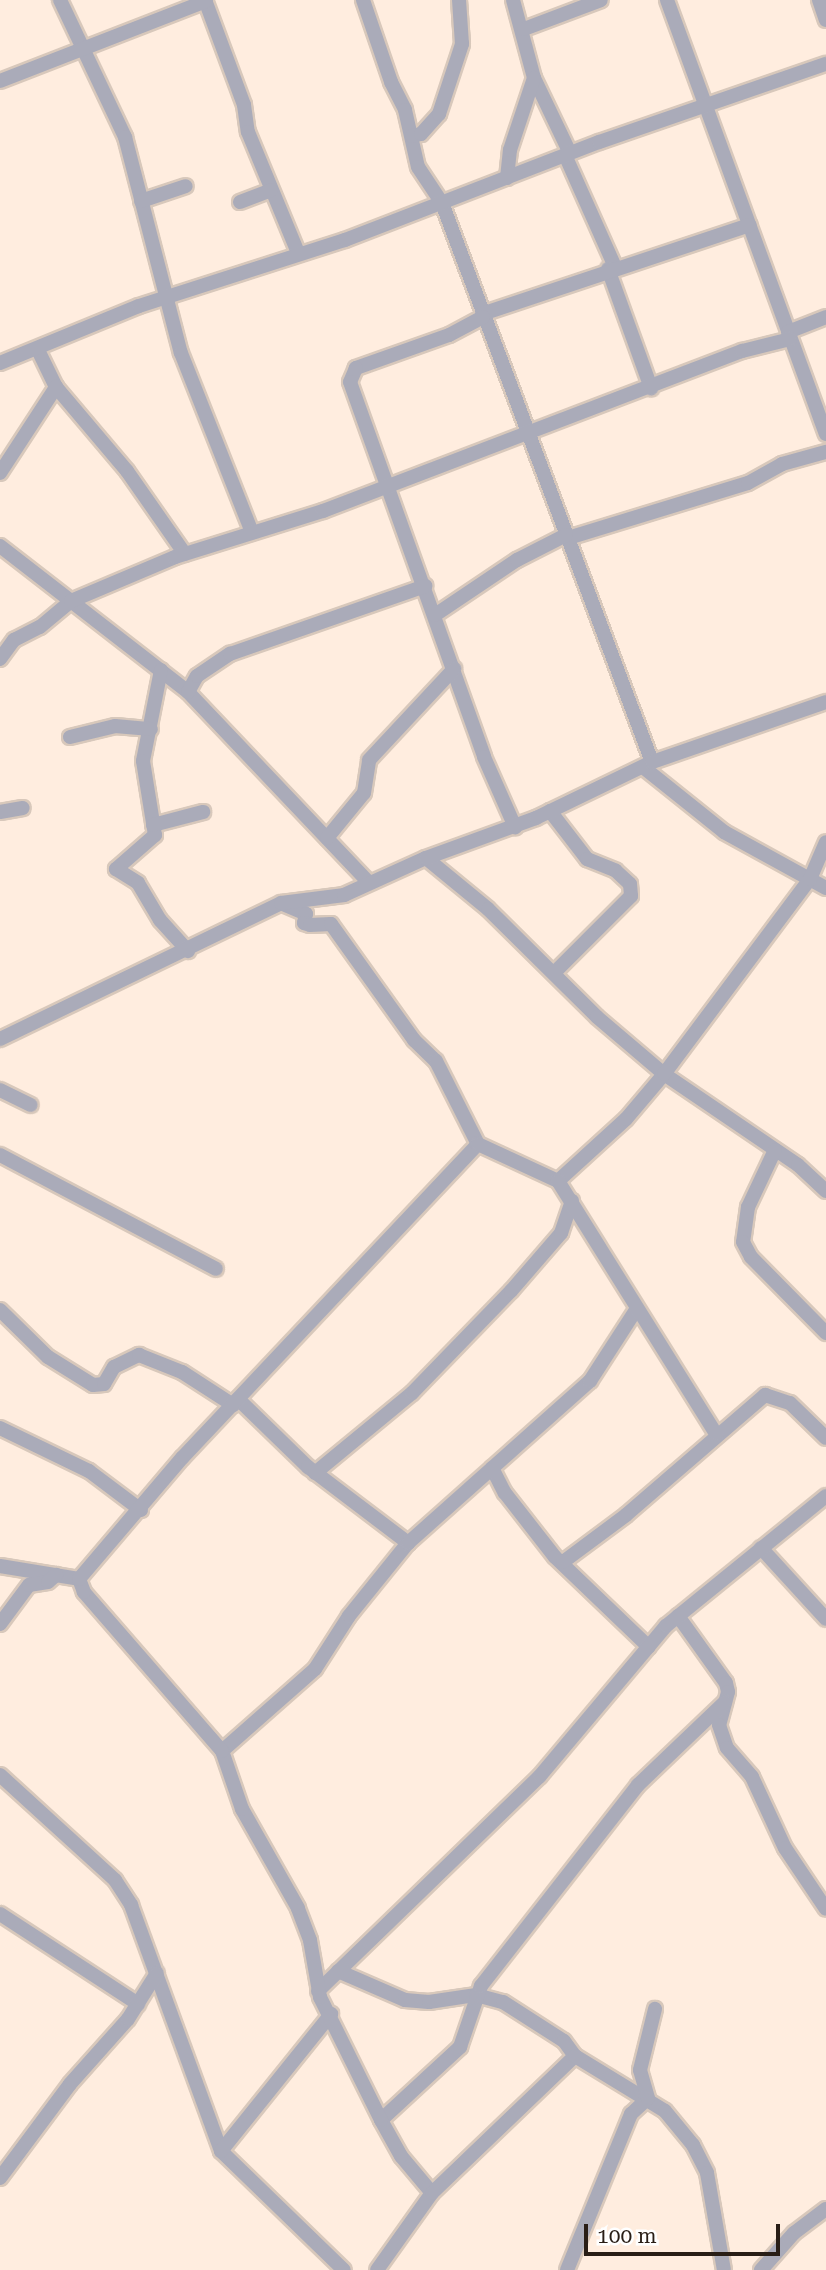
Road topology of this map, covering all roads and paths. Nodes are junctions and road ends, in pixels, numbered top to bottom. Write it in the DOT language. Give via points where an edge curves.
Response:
graph roads {
  1 [pos="60,0"];
  2 [pos="206,0"];
  3 [pos="363,0"];
  4 [pos="459,0"];
  5 [pos="513,0"];
  6 [pos="601,0"];
  7 [pos="667,0"];
  8 [pos="818,0"];
  9 [pos="826,20"];
  10 [pos="524,29"];
  11 [pos="84,51"];
  12 [pos="826,64"];
  13 [pos="534,78"];
  14 [pos="0,81"];
  15 [pos="709,106"];
  16 [pos="412,136"];
  17 [pos="567,154"];
  18 [pos="507,178"];
  19 [pos="186,186"];
  20 [pos="271,190"];
  21 [pos="141,201"];
  22 [pos="240,202"];
  23 [pos="442,203"];
  24 [pos="750,225"];
  25 [pos="298,253"];
  26 [pos="611,268"];
  27 [pos="169,296"];
  28 [pos="483,316"];
  29 [pos="826,317"];
  30 [pos="789,335"];
  31 [pos="37,350"];
  32 [pos="0,363"];
  33 [pos="56,387"];
  34 [pos="651,388"];
  35 [pos="527,432"];
  36 [pos="826,434"];
  37 [pos="826,452"];
  38 [pos="0,473"];
  39 [pos="386,484"];
  40 [pos="252,532"];
  41 [pos="567,537"];
  42 [pos="0,546"];
  43 [pos="185,554"];
  44 [pos="425,586"];
  45 [pos="71,601"];
  46 [pos="435,615"];
  47 [pos="0,659"];
  48 [pos="454,669"];
  49 [pos="161,670"];
  50 [pos="188,692"];
  51 [pos="826,702"];
  52 [pos="151,729"];
  53 [pos="70,737"];
  54 [pos="647,765"];
  55 [pos="23,808"];
  56 [pos="550,811"];
  57 [pos="0,812"];
  58 [pos="203,812"];
  59 [pos="153,825"];
  60 [pos="514,827"];
  61 [pos="327,838"];
  62 [pos="826,842"];
  63 [pos="426,858"];
  64 [pos="810,879"];
  65 [pos="368,882"];
  66 [pos="826,888"];
  67 [pos="281,903"];
  68 [pos="188,951"];
  69 [pos="555,972"];
  70 [pos="0,1039"];
  71 [pos="664,1074"];
  72 [pos="0,1090"];
  73 [pos="31,1105"];
  74 [pos="478,1144"];
  75 [pos="775,1150"];
  76 [pos="0,1155"];
  77 [pos="558,1181"];
  78 [pos="826,1191"];
  79 [pos="572,1201"];
  80 [pos="216,1269"];
  81 [pos="0,1310"];
  82 [pos="636,1310"];
  83 [pos="826,1333"];
  84 [pos="235,1402"];
  85 [pos="0,1428"];
  86 [pos="716,1434"];
  87 [pos="826,1438"];
  88 [pos="492,1468"];
  89 [pos="315,1473"];
  90 [pos="826,1496"];
  91 [pos="141,1510"];
  92 [pos="408,1543"];
  93 [pos="761,1548"];
  94 [pos="563,1562"];
  95 [pos="0,1566"];
  96 [pos="56,1575"];
  97 [pos="79,1579"];
  98 [pos="678,1616"];
  99 [pos="826,1619"];
  100 [pos="0,1624"];
  101 [pos="649,1647"];
  102 [pos="725,1702"];
  103 [pos="222,1751"];
  104 [pos="0,1775"];
  105 [pos="826,1909"];
  106 [pos="0,1914"];
  107 [pos="338,1971"];
  108 [pos="157,1973"];
  109 [pos="318,1991"];
  110 [pos="476,1995"];
  111 [pos="138,2004"];
  112 [pos="655,2009"];
  113 [pos="331,2014"];
  114 [pos="575,2056"];
  115 [pos="648,2098"];
  116 [pos="381,2120"];
  117 [pos="221,2151"];
  118 [pos="0,2178"];
  119 [pos="432,2193"];
  120 [pos="826,2209"];
  121 [pos="344,2270"];
  122 [pos="377,2270"];
  123 [pos="567,2270"];
  124 [pos="724,2270"];
  125 [pos="761,2270"];
  1 -- 11 [label="street"];
  2 -- 11 [label="street"];
  2 -- 20 [label="street"];
  3 -- 16 [label="street"];
  4 -- 16 [label="street" via="462,44 439,114 421,134"];
  5 -- 10 [label="street"];
  6 -- 10 [label="street"];
  7 -- 15 [label="street"];
  8 -- 9 [label="street"];
  10 -- 13 [label="street"];
  11 -- 14 [label="street" via="53,57"];
  11 -- 21 [label="street" via="125,137"];
  12 -- 15 [label="street"];
  13 -- 17 [label="street"];
  13 -- 18 [label="street" via="510,150"];
  15 -- 17 [label="street"];
  15 -- 24 [label="street"];
  16 -- 23 [label="street" via="418,167"];
  17 -- 18 [label="street"];
  17 -- 26 [label="street"];
  18 -- 23 [label="street"];
  19 -- 21 [label="street"];
  20 -- 22 [label="street"];
  20 -- 25 [label="street"];
  21 -- 27 [label="street"];
  23 -- 25 [label="street"];
  23 -- 28 [label="street"];
  24 -- 26 [label="street"];
  24 -- 30 [label="street"];
  25 -- 27 [label="street"];
  26 -- 28 [label="street"];
  26 -- 34 [label="street"];
  27 -- 31 [label="street"];
  27 -- 40 [label="street" via="169,316 181,353"];
  28 -- 35 [label="street"];
  28 -- 39 [label="street" via="351,373"];
  29 -- 30 [label="street"];
  30 -- 34 [label="street"];
  30 -- 36 [label="street"];
  31 -- 32 [label="street"];
  31 -- 33 [label="street"];
  33 -- 38 [label="street"];
  33 -- 43 [label="street" via="127,471"];
  34 -- 35 [label="street"];
  35 -- 39 [label="street"];
  35 -- 41 [label="street"];
  37 -- 41 [label="street" via="782,464 748,483"];
  39 -- 40 [label="street" via="323,511"];
  39 -- 44 [label="street"];
  40 -- 43 [label="street"];
  41 -- 46 [label="street" via="517,560"];
  41 -- 54 [label="street"];
  42 -- 45 [label="street"];
  43 -- 45 [label="street"];
  44 -- 46 [label="street"];
  44 -- 50 [label="street" via="230,654 197,676"];
  45 -- 47 [label="street" via="40,627 14,640"];
  45 -- 49 [label="street"];
  46 -- 48 [label="street"];
  48 -- 60 [label="street"];
  48 -- 61 [label="street" via="369,760 364,793"];
  49 -- 50 [label="street"];
  49 -- 52 [label="street"];
  50 -- 61 [label="street"];
  51 -- 54 [label="street"];
  52 -- 53 [label="street" via="115,726"];
  52 -- 59 [label="street" via="143,761"];
  54 -- 56 [label="street"];
  54 -- 64 [label="street" via="724,832"];
  55 -- 57 [label="street"];
  56 -- 60 [label="street"];
  56 -- 69 [label="street" via="587,859 616,871 630,884 631,896"];
  58 -- 59 [label="street"];
  59 -- 68 [label="street" via="155,835 116,869 138,883 160,920"];
  60 -- 63 [label="street"];
  61 -- 65 [label="street"];
  62 -- 64 [label="street"];
  63 -- 65 [label="street"];
  63 -- 69 [label="street"];
  64 -- 66 [label="street"];
  64 -- 71 [label="street"];
  65 -- 67 [label="street" via="344,895"];
  67 -- 68 [label="street"];
  67 -- 74 [label="street" via="306,914 304,923 331,924 414,1040 436,1061"];
  68 -- 70 [label="street"];
  69 -- 71 [label="street" via="597,1017"];
  71 -- 75 [label="street"];
  71 -- 77 [label="street" via="626,1119"];
  72 -- 73 [label="street"];
  74 -- 77 [label="street"];
  74 -- 84 [label="street"];
  75 -- 78 [label="street"];
  75 -- 83 [label="street" via="748,1208 743,1242 751,1258"];
  76 -- 80 [label="street"];
  77 -- 79 [label="street"];
  79 -- 82 [label="street"];
  79 -- 89 [label="street" via="561,1233 511,1291 412,1393"];
  81 -- 84 [label="street" via="48,1357 93,1385 104,1384 114,1367 139,1355 182,1372"];
  82 -- 86 [label="street"];
  82 -- 88 [label="street" via="590,1381"];
  84 -- 89 [label="street"];
  84 -- 91 [label="street"];
  85 -- 91 [label="street" via="89,1471"];
  86 -- 87 [label="street" via="753,1403 774,1395"];
  86 -- 94 [label="street" via="626,1515"];
  88 -- 92 [label="street"];
  88 -- 94 [label="street" via="505,1493"];
  89 -- 92 [label="street"];
  90 -- 93 [label="street"];
  91 -- 97 [label="street"];
  92 -- 103 [label="street" via="349,1616 316,1670"];
  93 -- 98 [label="street"];
  93 -- 99 [label="street"];
  94 -- 101 [label="street"];
  95 -- 96 [label="street"];
  96 -- 97 [label="street"];
  96 -- 100 [label="street" via="48,1582 29,1585"];
  97 -- 103 [label="street" via="92,1602"];
  98 -- 101 [label="street"];
  98 -- 102 [label="street" via="726,1683"];
  101 -- 107 [label="street" via="540,1776"];
  102 -- 105 [label="street" via="719,1726 727,1748 752,1777 785,1848"];
  102 -- 110 [label="street" via="638,1785"];
  103 -- 109 [label="street" via="243,1809 298,1908 310,1940"];
  104 -- 108 [label="street" via="115,1880 131,1905"];
  106 -- 111 [label="street"];
  107 -- 109 [label="street"];
  107 -- 110 [label="street" via="405,2000 429,2002"];
  108 -- 111 [label="street"];
  108 -- 117 [label="street"];
  109 -- 113 [label="street"];
  110 -- 114 [label="street" via="503,2002 564,2041"];
  110 -- 116 [label="street" via="460,2048"];
  111 -- 118 [label="street"];
  112 -- 115 [label="street" via="640,2070"];
  113 -- 116 [label="street"];
  113 -- 117 [label="street"];
  114 -- 115 [label="street"];
  114 -- 119 [label="street"];
  115 -- 123 [label="street" via="631,2114"];
  115 -- 124 [label="street" via="693,2145 707,2173"];
  116 -- 119 [label="street" via="401,2156"];
  117 -- 121 [label="street"];
  119 -- 122 [label="street"];
  120 -- 125 [label="street" via="794,2233"];
}
